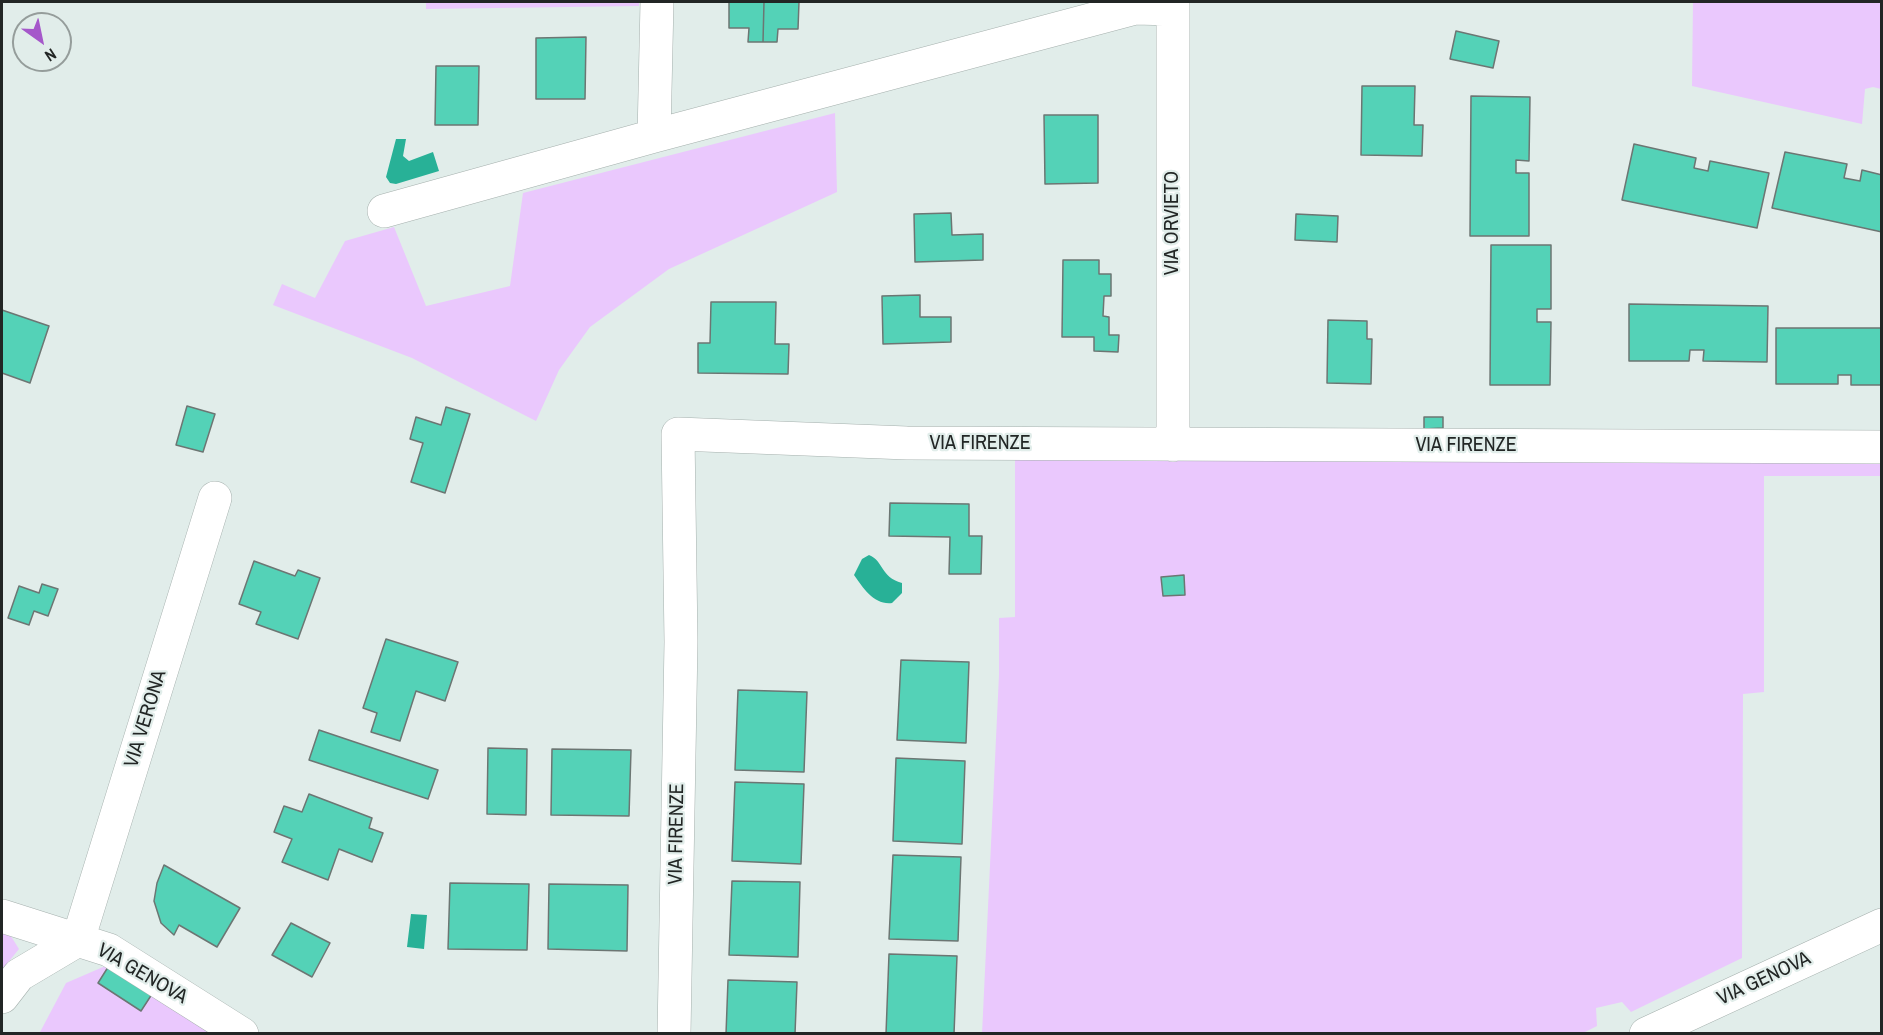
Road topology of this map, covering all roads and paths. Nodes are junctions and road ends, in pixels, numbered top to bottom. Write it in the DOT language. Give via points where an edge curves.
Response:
graph roads {
  1 [pos="657,2"];
  2 [pos="1173,5"];
  3 [pos="654,136"];
  4 [pos="384,211"];
  5 [pos="1173,445"];
  6 [pos="1881,447"];
  7 [pos="215,498"];
  8 [pos="2,916"];
  9 [pos="1881,925"];
  10 [pos="78,940"];
  11 [pos="2,997"];
  12 [pos="242,1034"];
  13 [pos="674,1034"];
  14 [pos="1646,1034"];
  1 -- 3 [label="street"];
  2 -- 3 [label="street" via="1135,8"];
  2 -- 5 [label="street, VIA ORVIETO"];
  3 -- 4 [label="street"];
  5 -- 6 [label="street, VIA FIRENZE"];
  5 -- 13 [label="street, VIA FIRENZE" via="907,443 678,434 681,642"];
  7 -- 10 [label="street, VIA VERONA"];
  8 -- 10 [label="street, VIA GENOVA"];
  9 -- 14 [label="street, VIA GENOVA"];
  10 -- 11 [label="street" via="19,975"];
  10 -- 12 [label="street, VIA GENOVA" via="109,950"];
}
